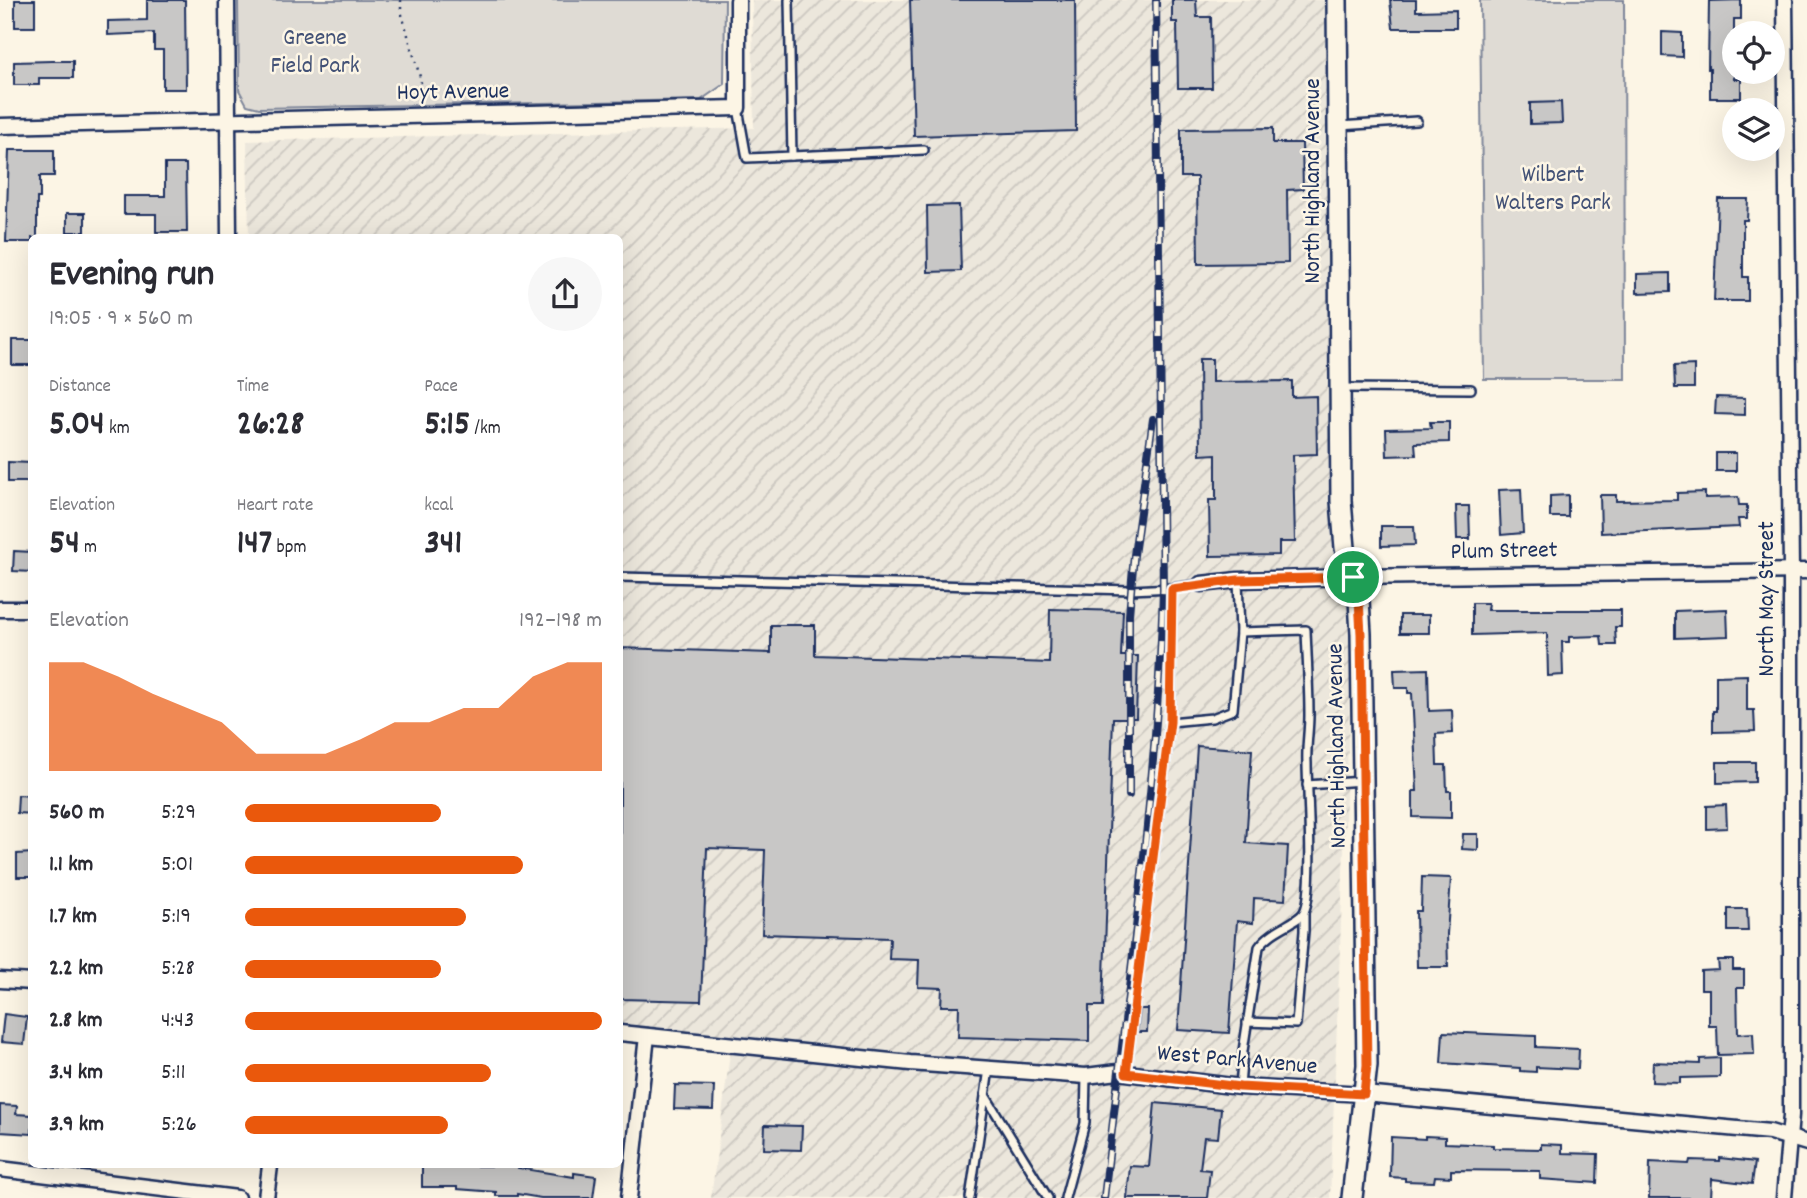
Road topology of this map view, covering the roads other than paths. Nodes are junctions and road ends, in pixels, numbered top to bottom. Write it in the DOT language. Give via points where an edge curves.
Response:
graph roads {
  1 [pos="227,0"];
  2 [pos="738,0"];
  3 [pos="789,0"];
  4 [pos="1337,0"];
  5 [pos="1785,0"];
  6 [pos="738,108"];
  7 [pos="228,121"];
  8 [pos="1417,121"];
  9 [pos="0,126"];
  10 [pos="1338,126"];
  11 [pos="924,150"];
  12 [pos="792,156"];
  13 [pos="229,234"];
  14 [pos="1340,388"];
  15 [pos="1471,389"];
  16 [pos="1791,571"];
  17 [pos="1807,571"];
  18 [pos="623,576"];
  19 [pos="1353,577"];
  20 [pos="1238,580"];
  21 [pos="1201,584"];
  22 [pos="1172,589"];
  23 [pos="0,609"];
  24 [pos="28,609"];
  25 [pos="1240,632"];
  26 [pos="1170,722"];
  27 [pos="1362,781"];
  28 [pos="1307,785"];
  29 [pos="1304,913"];
  30 [pos="0,980"];
  31 [pos="28,982"];
  32 [pos="1247,1022"];
  33 [pos="623,1033"];
  34 [pos="647,1036"];
  35 [pos="989,1069"];
  36 [pos="1126,1073"];
  37 [pos="1086,1076"];
  38 [pos="1240,1087"];
  39 [pos="1364,1094"];
  40 [pos="985,1095"];
  41 [pos="1790,1138"];
  42 [pos="1807,1143"];
  43 [pos="270,1168"];
  44 [pos="0,1169"];
  45 [pos="237,1198"];
  46 [pos="266,1198"];
  47 [pos="629,1198"];
  48 [pos="970,1198"];
  49 [pos="1048,1198"];
  50 [pos="1065,1198"];
  51 [pos="1352,1198"];
  52 [pos="1784,1198"];
  1 -- 7 [label="street"];
  2 -- 6 [label="street"];
  3 -- 12 [label="lane"];
  4 -- 10 [label="street, North Highland Avenue"];
  5 -- 16 [label="street, North May Street"];
  6 -- 7 [label="street, Hoyt Avenue"];
  6 -- 12 [label="lane" via="747,158"];
  7 -- 9 [label="street, Hoyt Avenue"];
  7 -- 13 [label="street"];
  8 -- 10 [label="lane"];
  10 -- 14 [label="street, North Highland Avenue"];
  11 -- 12 [label="lane"];
  14 -- 15 [label="lane"];
  14 -- 19 [label="street, North Highland Avenue" via="1341,501"];
  16 -- 17 [label="street, Plum Street"];
  16 -- 19 [label="street, Plum Street"];
  16 -- 41 [label="street, North May Street"];
  18 -- 22 [label="lane"];
  19 -- 20 [label="street, Plum Street"];
  19 -- 27 [label="street, North Highland Avenue" via="1360,611"];
  20 -- 21 [label="street, Plum Street"];
  20 -- 25 [label="lane"];
  21 -- 22 [label="lane"];
  22 -- 26 [label="lane"];
  23 -- 24 [label="street"];
  25 -- 26 [label="lane" via="1233,710 1212,718"];
  25 -- 28 [label="lane" via="1306,630"];
  26 -- 36 [label="lane"];
  27 -- 28 [label="lane"];
  27 -- 39 [label="street, North Highland Avenue"];
  28 -- 29 [label="lane" via="1310,848"];
  29 -- 32 [label="lane" via="1265,937 1259,947"];
  29 -- 32 [label="lane" via="1296,1024"];
  30 -- 31 [label="street"];
  32 -- 38 [label="lane"];
  33 -- 34 [label="street, West Park Avenue"];
  34 -- 35 [label="street, West Park Avenue"];
  34 -- 47 [label="street"];
  35 -- 37 [label="street, West Park Avenue"];
  35 -- 40 [label="lane"];
  36 -- 37 [label="street, West Park Avenue"];
  36 -- 38 [label="street, West Park Avenue"];
  37 -- 50 [label="lane" via="1085,1123"];
  38 -- 39 [label="street, West Park Avenue"];
  39 -- 41 [label="street, West Park Avenue" via="1770,1132"];
  39 -- 51 [label="street, North Highland Avenue"];
  40 -- 48 [label="lane"];
  40 -- 49 [label="lane"];
  41 -- 42 [label="street, West Park Avenue"];
  41 -- 52 [label="street, North May Street"];
  43 -- 46 [label="street"];
  44 -- 45 [label="street"];
}
